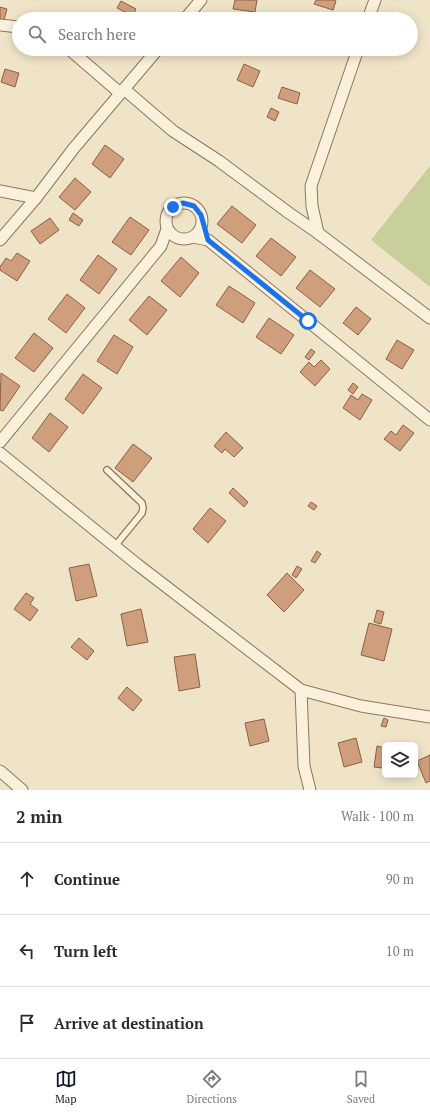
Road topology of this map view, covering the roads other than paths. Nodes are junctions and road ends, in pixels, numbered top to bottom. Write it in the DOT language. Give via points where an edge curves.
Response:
graph roads {
  1 [pos="201,0"];
  2 [pos="374,0"];
  3 [pos="190,12"];
  4 [pos="370,12"];
  5 [pos="0,25"];
  6 [pos="12,26"];
  7 [pos="78,56"];
  8 [pos="152,56"];
  9 [pos="356,56"];
  10 [pos="122,91"];
  11 [pos="0,191"];
  12 [pos="36,198"];
  13 [pos="202,221"];
  14 [pos="167,229"];
  15 [pos="318,233"];
  16 [pos="193,236"];
  17 [pos="181,239"];
  18 [pos="0,240"];
  19 [pos="208,240"];
  20 [pos="161,246"];
  21 [pos="430,318"];
  22 [pos="430,420"];
  23 [pos="0,442"];
  24 [pos="0,453"];
  25 [pos="106,470"];
  26 [pos="115,546"];
  27 [pos="301,690"];
  28 [pos="430,717"];
  29 [pos="0,771"];
  30 [pos="22,790"];
  31 [pos="310,790"];
  1 -- 3 [label="street"];
  2 -- 4 [label="street"];
  5 -- 6 [label="street"];
  7 -- 10 [label="street"];
  8 -- 10 [label="street"];
  9 -- 15 [label="street" via="311,186"];
  10 -- 12 [label="street"];
  10 -- 15 [label="street" via="173,131"];
  11 -- 12 [label="street"];
  12 -- 18 [label="street"];
  13 -- 14 [label="street" via="194,206 178,204 167,214"];
  13 -- 16 [label="street" via="198,233"];
  13 -- 19 [label="street"];
  14 -- 17 [label="street"];
  14 -- 20 [label="street"];
  15 -- 21 [label="street"];
  16 -- 17 [label="street"];
  16 -- 19 [label="street"];
  17 -- 20 [label="street"];
  19 -- 22 [label="street"];
  20 -- 23 [label="street"];
  24 -- 26 [label="street"];
  25 -- 26 [label="lane" via="142,503 143,508 142,513"];
  26 -- 27 [label="street"];
  27 -- 28 [label="street" via="361,706"];
  27 -- 31 [label="street" via="304,766"];
  29 -- 30 [label="street"];
}
